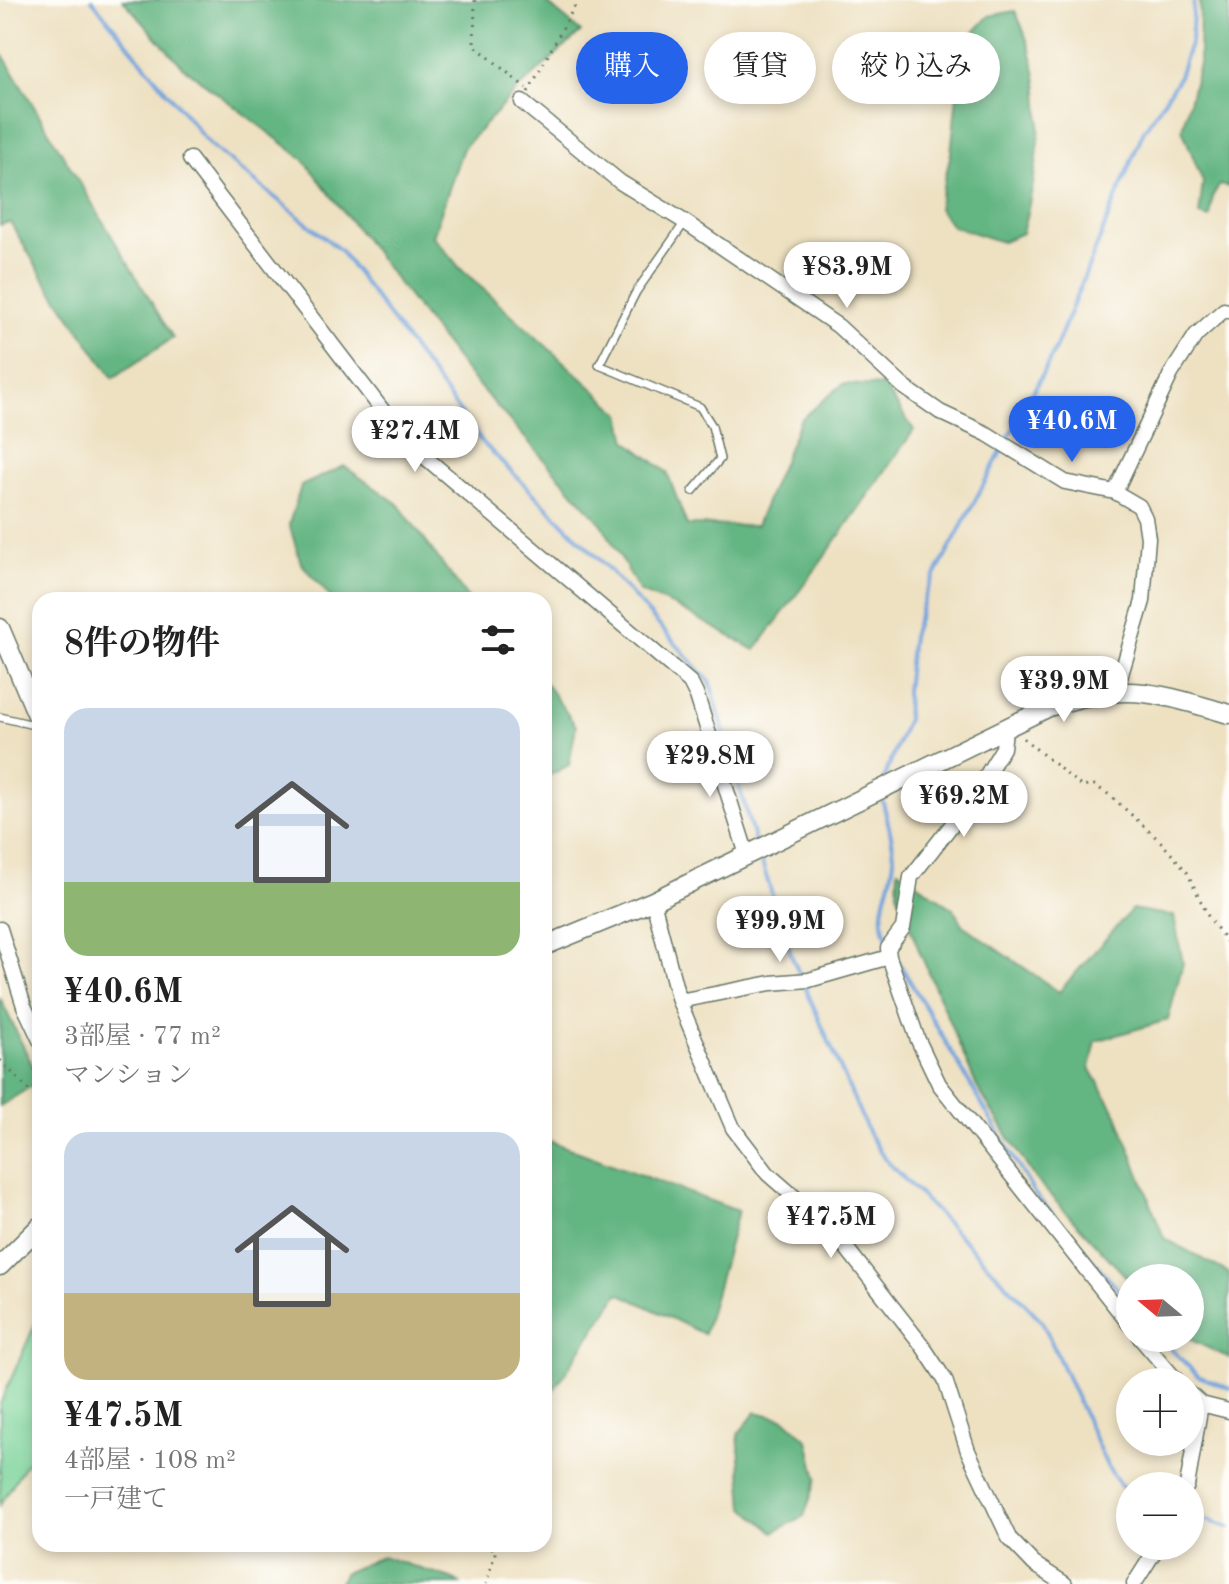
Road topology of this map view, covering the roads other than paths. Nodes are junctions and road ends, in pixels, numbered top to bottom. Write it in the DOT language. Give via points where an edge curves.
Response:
graph roads {
  1 [pos="522,102"];
  2 [pos="190,159"];
  3 [pos="685,222"];
  4 [pos="1229,311"];
  5 [pos="693,491"];
  6 [pos="1115,492"];
  7 [pos="0,628"];
  8 [pos="1116,691"];
  9 [pos="32,706"];
  10 [pos="1229,714"];
  11 [pos="0,717"];
  12 [pos="32,723"];
  13 [pos="1008,729"];
  14 [pos="754,852"];
  15 [pos="653,901"];
  16 [pos="0,929"];
  17 [pos="552,943"];
  18 [pos="891,947"];
  19 [pos="679,1001"];
  20 [pos="32,1023"];
  21 [pos="32,1234"];
  22 [pos="0,1266"];
  23 [pos="1116,1307"];
  24 [pos="1152,1352"];
  25 [pos="1166,1368"];
  26 [pos="1204,1402"];
  27 [pos="1229,1411"];
  28 [pos="1149,1560"];
  29 [pos="1065,1584"];
  30 [pos="1134,1584"];
  1 -- 3 [label="street" via="620,182"];
  2 -- 14 [label="street" via="406,441 690,682"];
  3 -- 5 [label="lane" via="636,292 599,365 700,407 712,426 720,459"];
  3 -- 6 [label="street" via="838,326 904,387 940,412 1065,482"];
  4 -- 6 [label="street" via="1196,335 1171,374"];
  6 -- 8 [label="street" via="1139,506 1148,538 1143,601"];
  7 -- 9 [label="street"];
  8 -- 10 [label="street" via="1160,694"];
  8 -- 13 [label="street" via="1049,707"];
  11 -- 12 [label="lane"];
  13 -- 14 [label="street"];
  13 -- 18 [label="street" via="1003,748 972,799 911,877 903,928"];
  14 -- 15 [label="street"];
  15 -- 17 [label="street"];
  15 -- 19 [label="street"];
  16 -- 20 [label="street"];
  18 -- 19 [label="street" via="809,980"];
  18 -- 23 [label="street" via="918,1040 939,1084"];
  19 -- 29 [label="street" via="733,1128 768,1174 844,1245 922,1345 945,1380 968,1451 1009,1538 1034,1564"];
  21 -- 22 [label="street"];
  24 -- 25 [label="street"];
  26 -- 27 [label="street"];
  28 -- 30 [label="street"];
}
